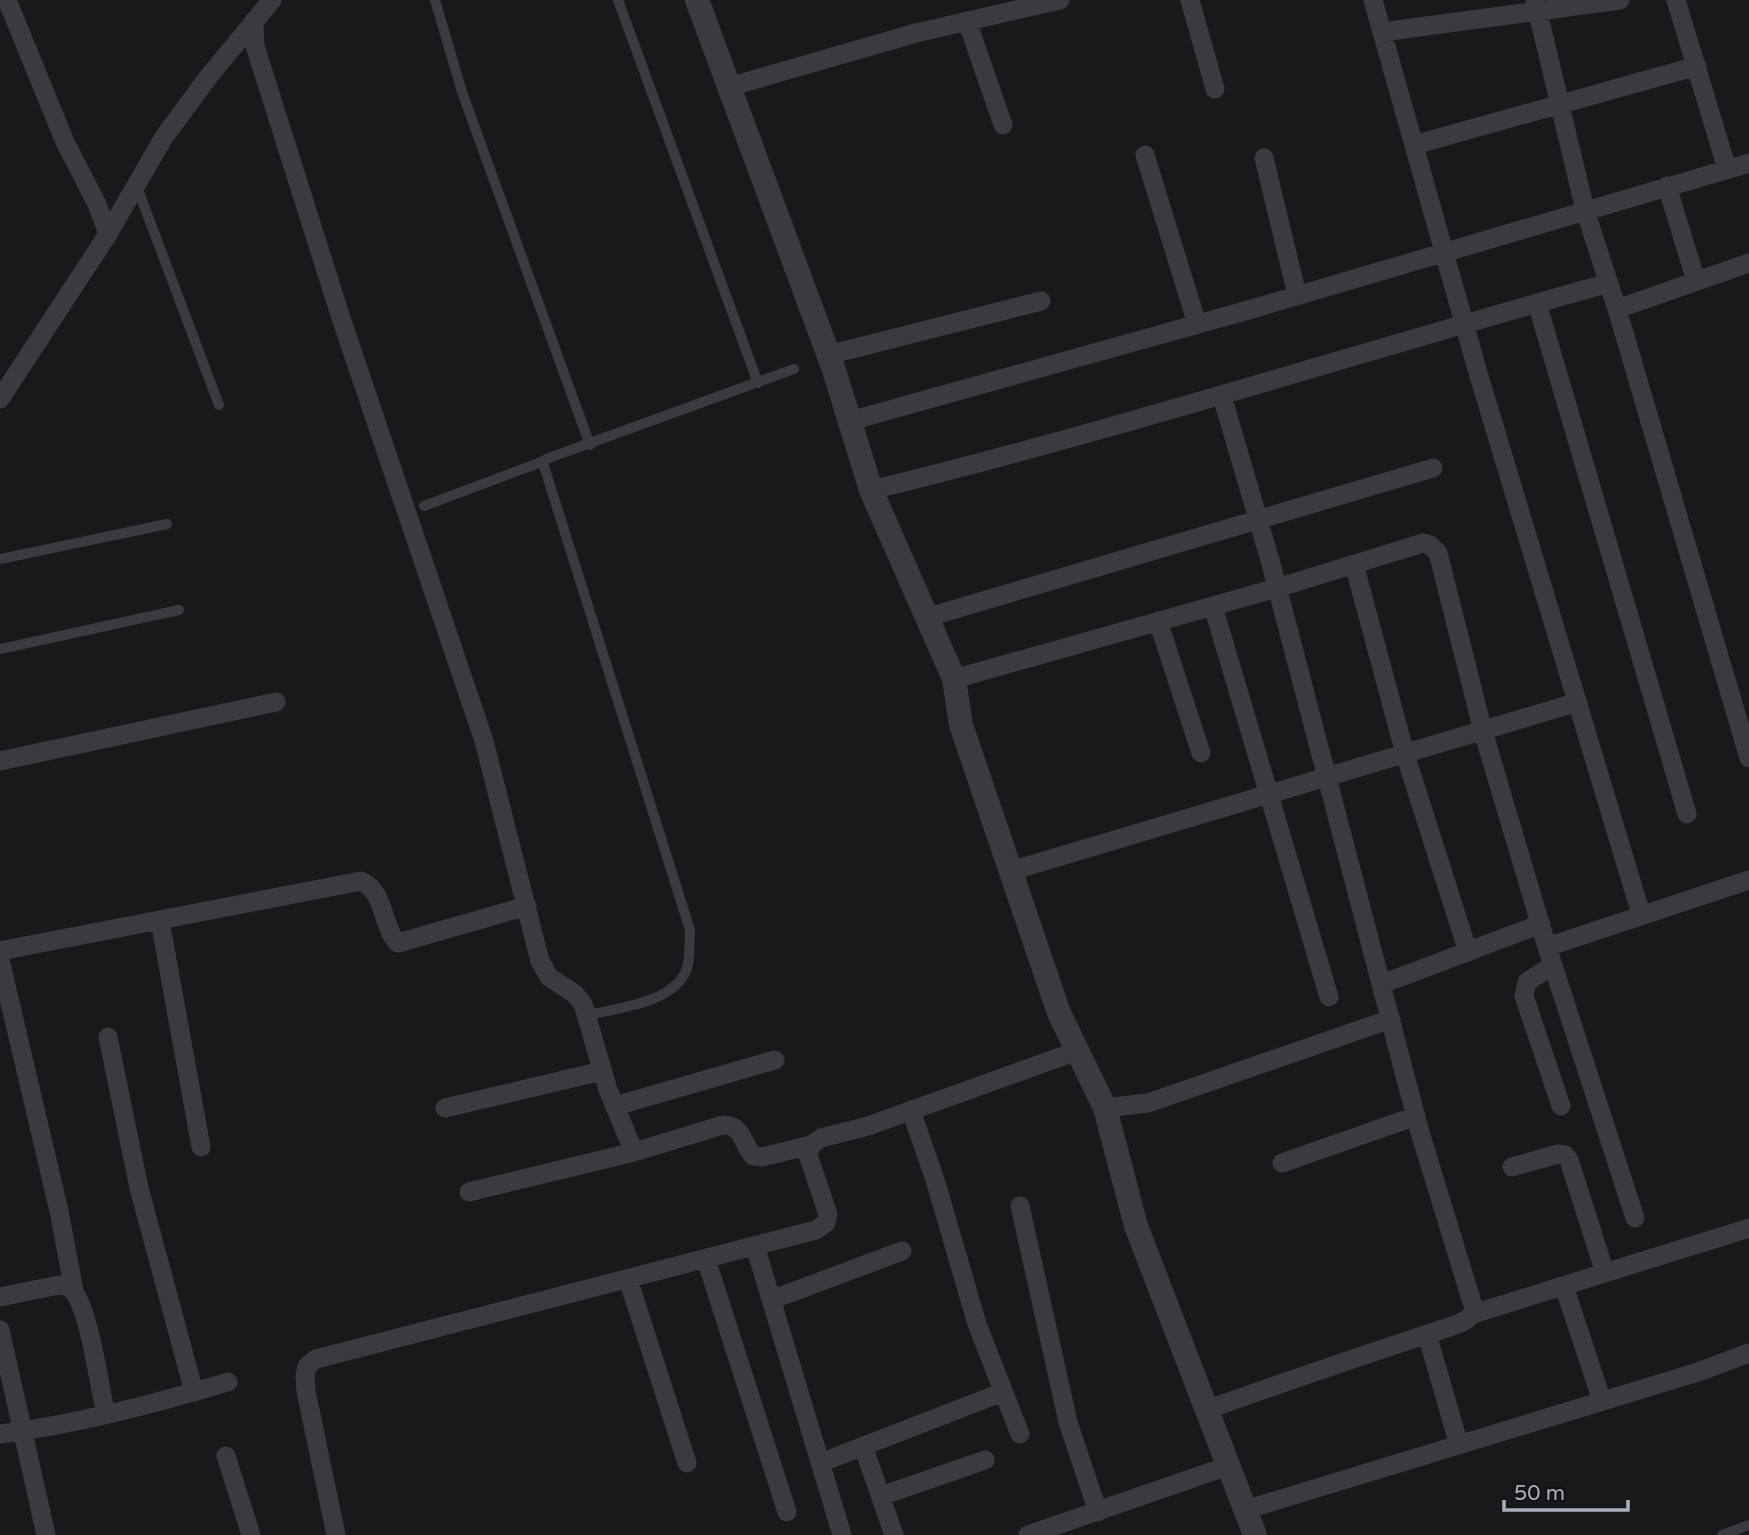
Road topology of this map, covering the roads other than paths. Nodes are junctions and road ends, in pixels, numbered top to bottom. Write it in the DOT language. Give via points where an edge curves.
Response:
graph roads {
  1 [pos="7,0"];
  2 [pos="272,0"];
  3 [pos="435,0"];
  4 [pos="618,0"];
  5 [pos="697,0"];
  6 [pos="1060,0"];
  7 [pos="1190,0"];
  8 [pos="1373,0"];
  9 [pos="1619,0"];
  10 [pos="1676,0"];
  11 [pos="1536,5"];
  12 [pos="254,21"];
  13 [pos="967,21"];
  14 [pos="1382,32"];
  15 [pos="1697,66"];
  16 [pos="729,87"];
  17 [pos="1215,89"];
  18 [pos="1559,103"];
  19 [pos="1003,125"];
  20 [pos="1414,145"];
  21 [pos="1145,155"];
  22 [pos="1264,158"];
  23 [pos="1749,163"];
  24 [pos="1727,169"];
  25 [pos="1667,186"];
  26 [pos="137,187"];
  27 [pos="1585,210"];
  28 [pos="108,234"];
  29 [pos="1444,252"];
  30 [pos="1749,263"];
  31 [pos="1696,281"];
  32 [pos="1609,283"];
  33 [pos="1297,295"];
  34 [pos="1041,301"];
  35 [pos="1536,303"];
  36 [pos="1617,309"];
  37 [pos="1464,323"];
  38 [pos="1197,324"];
  39 [pos="828,355"];
  40 [pos="794,369"];
  41 [pos="758,383"];
  42 [pos="1222,396"];
  43 [pos="0,399"];
  44 [pos="219,405"];
  45 [pos="850,421"];
  46 [pos="590,444"];
  47 [pos="544,461"];
  48 [pos="1433,468"];
  49 [pos="871,490"];
  50 [pos="424,506"];
  51 [pos="1258,520"];
  52 [pos="167,524"];
  53 [pos="0,559"];
  54 [pos="1354,564"];
  55 [pos="1278,588"];
  56 [pos="1213,606"];
  57 [pos="179,610"];
  58 [pos="925,618"];
  59 [pos="1158,621"];
  60 [pos="0,649"];
  61 [pos="954,679"];
  62 [pos="276,702"];
  63 [pos="1578,702"];
  64 [pos="1483,731"];
  65 [pos="1201,753"];
  66 [pos="1405,754"];
  67 [pos="1749,758"];
  68 [pos="0,761"];
  69 [pos="1328,778"];
  70 [pos="1269,795"];
  71 [pos="1687,814"];
  72 [pos="1011,871"];
  73 [pos="1749,880"];
  74 [pos="527,906"];
  75 [pos="1641,914"];
  76 [pos="160,921"];
  77 [pos="1541,925"];
  78 [pos="0,951"];
  79 [pos="1468,952"];
  80 [pos="1550,956"];
  81 [pos="0,960"];
  82 [pos="1382,984"];
  83 [pos="1329,997"];
  84 [pos="588,1016"];
  85 [pos="1391,1019"];
  86 [pos="108,1037"];
  87 [pos="1077,1051"];
  88 [pos="775,1059"];
  89 [pos="602,1071"];
  90 [pos="615,1106"];
  91 [pos="1561,1106"];
  92 [pos="445,1108"];
  93 [pos="1105,1108"];
  94 [pos="911,1110"];
  95 [pos="1416,1116"];
  96 [pos="811,1145"];
  97 [pos="201,1147"];
  98 [pos="634,1153"];
  99 [pos="1282,1163"];
  100 [pos="1512,1167"];
  101 [pos="468,1192"];
  102 [pos="1020,1206"];
  103 [pos="1635,1217"];
  104 [pos="1749,1228"];
  105 [pos="755,1246"];
  106 [pos="902,1251"];
  107 [pos="706,1259"];
  108 [pos="1605,1273"];
  109 [pos="628,1279"];
  110 [pos="1564,1286"];
  111 [pos="74,1291"];
  112 [pos="0,1297"];
  113 [pos="771,1300"];
  114 [pos="1473,1314"];
  115 [pos="0,1329"];
  116 [pos="1427,1334"];
  117 [pos="1749,1353"];
  118 [pos="228,1382"];
  119 [pos="194,1392"];
  120 [pos="1003,1392"];
  121 [pos="1602,1401"];
  122 [pos="1206,1410"];
  123 [pos="106,1415"];
  124 [pos="24,1431"];
  125 [pos="0,1434"];
  126 [pos="1020,1434"];
  127 [pos="1459,1445"];
  128 [pos="863,1446"];
  129 [pos="226,1456"];
  130 [pos="985,1460"];
  131 [pos="687,1463"];
  132 [pos="820,1463"];
  133 [pos="1228,1466"];
  134 [pos="881,1496"];
  135 [pos="1245,1510"];
  136 [pos="786,1512"];
  137 [pos="1098,1512"];
  138 [pos="1749,1525"];
  139 [pos="46,1535"];
  140 [pos="251,1535"];
  141 [pos="336,1535"];
  142 [pos="842,1535"];
  143 [pos="894,1535"];
  144 [pos="1028,1535"];
  145 [pos="1255,1535"];
  146 [pos="1722,1535"];
  1 -- 28 [label="street"];
  2 -- 12 [label="street"];
  3 -- 46 [label="lane" via="461,92"];
  4 -- 41 [label="lane"];
  5 -- 16 [label="street"];
  6 -- 13 [label="street"];
  7 -- 17 [label="street"];
  8 -- 14 [label="street"];
  9 -- 11 [label="street"];
  10 -- 15 [label="street"];
  11 -- 14 [label="street"];
  11 -- 18 [label="street"];
  12 -- 26 [label="street" via="164,137"];
  12 -- 74 [label="street" via="259,57 337,305 485,741"];
  13 -- 16 [label="street"];
  13 -- 19 [label="street"];
  14 -- 20 [label="street"];
  15 -- 18 [label="street"];
  15 -- 24 [label="street"];
  16 -- 39 [label="street"];
  18 -- 20 [label="street"];
  18 -- 27 [label="street"];
  20 -- 29 [label="street"];
  21 -- 38 [label="street"];
  22 -- 33 [label="street"];
  23 -- 24 [label="street"];
  24 -- 25 [label="street"];
  25 -- 27 [label="street"];
  25 -- 31 [label="street"];
  26 -- 28 [label="street"];
  26 -- 44 [label="lane"];
  27 -- 29 [label="street"];
  27 -- 32 [label="street"];
  28 -- 43 [label="street"];
  29 -- 33 [label="street"];
  29 -- 37 [label="street"];
  30 -- 31 [label="street"];
  31 -- 36 [label="street"];
  32 -- 35 [label="street"];
  32 -- 36 [label="street"];
  33 -- 38 [label="street"];
  34 -- 39 [label="street"];
  35 -- 37 [label="street"];
  35 -- 71 [label="street"];
  36 -- 67 [label="street"];
  37 -- 42 [label="street"];
  37 -- 63 [label="street"];
  38 -- 45 [label="street"];
  39 -- 45 [label="street"];
  40 -- 41 [label="lane"];
  41 -- 46 [label="lane"];
  42 -- 49 [label="street"];
  42 -- 51 [label="street"];
  45 -- 49 [label="street"];
  46 -- 47 [label="lane"];
  47 -- 50 [label="lane"];
  47 -- 84 [label="lane" via="690,930 686,972 674,989"];
  48 -- 51 [label="street"];
  49 -- 58 [label="street"];
  51 -- 55 [label="street"];
  51 -- 58 [label="street"];
  52 -- 53 [label="lane"];
  54 -- 55 [label="street"];
  54 -- 64 [label="street" via="1423,543 1438,553"];
  54 -- 66 [label="street"];
  55 -- 56 [label="street"];
  55 -- 69 [label="street"];
  56 -- 59 [label="street"];
  56 -- 70 [label="street"];
  57 -- 60 [label="lane"];
  58 -- 61 [label="street"];
  59 -- 61 [label="street"];
  59 -- 65 [label="street"];
  61 -- 72 [label="street" via="961,725"];
  62 -- 68 [label="street"];
  63 -- 64 [label="street"];
  63 -- 75 [label="street"];
  64 -- 66 [label="street"];
  64 -- 77 [label="street"];
  66 -- 69 [label="street"];
  66 -- 79 [label="street"];
  69 -- 70 [label="street"];
  69 -- 82 [label="street"];
  70 -- 72 [label="street"];
  70 -- 83 [label="street"];
  72 -- 87 [label="street" via="1059,1013"];
  73 -- 75 [label="street"];
  74 -- 76 [label="street" via="398,943 373,890 361,881"];
  74 -- 84 [label="street" via="540,961 549,977 575,994"];
  75 -- 80 [label="street"];
  76 -- 78 [label="street"];
  76 -- 97 [label="street"];
  77 -- 79 [label="street"];
  77 -- 80 [label="street"];
  79 -- 82 [label="street"];
  80 -- 91 [label="street" via="1527,982 1524,996"];
  80 -- 103 [label="street"];
  81 -- 111 [label="street"];
  82 -- 85 [label="street"];
  84 -- 89 [label="street"];
  85 -- 93 [label="street" via="1148,1103"];
  85 -- 95 [label="street"];
  86 -- 119 [label="street" via="139,1188"];
  87 -- 93 [label="street"];
  87 -- 94 [label="street"];
  88 -- 90 [label="street"];
  89 -- 90 [label="street"];
  89 -- 92 [label="street"];
  90 -- 98 [label="street"];
  93 -- 122 [label="street" via="1136,1226"];
  94 -- 96 [label="street"];
  94 -- 120 [label="street" via="977,1324"];
  95 -- 99 [label="street"];
  95 -- 114 [label="street"];
  96 -- 98 [label="street" via="754,1156 739,1130 723,1125"];
  96 -- 105 [label="street" via="808,1155 828,1213 825,1223 816,1230"];
  98 -- 101 [label="street"];
  100 -- 108 [label="street" via="1565,1155"];
  102 -- 137 [label="street" via="1068,1422"];
  104 -- 108 [label="street"];
  105 -- 107 [label="street"];
  105 -- 113 [label="street"];
  106 -- 113 [label="street"];
  107 -- 109 [label="street"];
  107 -- 136 [label="street"];
  108 -- 110 [label="street"];
  109 -- 131 [label="street"];
  109 -- 141 [label="street" via="316,1359 307,1366 306,1391"];
  110 -- 114 [label="street"];
  110 -- 121 [label="street"];
  111 -- 112 [label="street" via="59,1285"];
  111 -- 123 [label="street" via="84,1314"];
  113 -- 132 [label="street"];
  114 -- 116 [label="street"];
  115 -- 124 [label="street"];
  116 -- 122 [label="street"];
  116 -- 127 [label="street"];
  117 -- 121 [label="street"];
  118 -- 119 [label="street"];
  119 -- 123 [label="street"];
  120 -- 126 [label="street"];
  120 -- 128 [label="street"];
  121 -- 127 [label="street"];
  122 -- 133 [label="street"];
  123 -- 124 [label="street"];
  124 -- 125 [label="street"];
  124 -- 139 [label="street"];
  127 -- 135 [label="street"];
  128 -- 132 [label="street"];
  128 -- 134 [label="street"];
  129 -- 140 [label="street"];
  130 -- 134 [label="street"];
  132 -- 142 [label="street"];
  133 -- 135 [label="street"];
  133 -- 137 [label="street"];
  134 -- 143 [label="street"];
  135 -- 145 [label="street"];
  137 -- 144 [label="street"];
  138 -- 146 [label="lane"];
}
